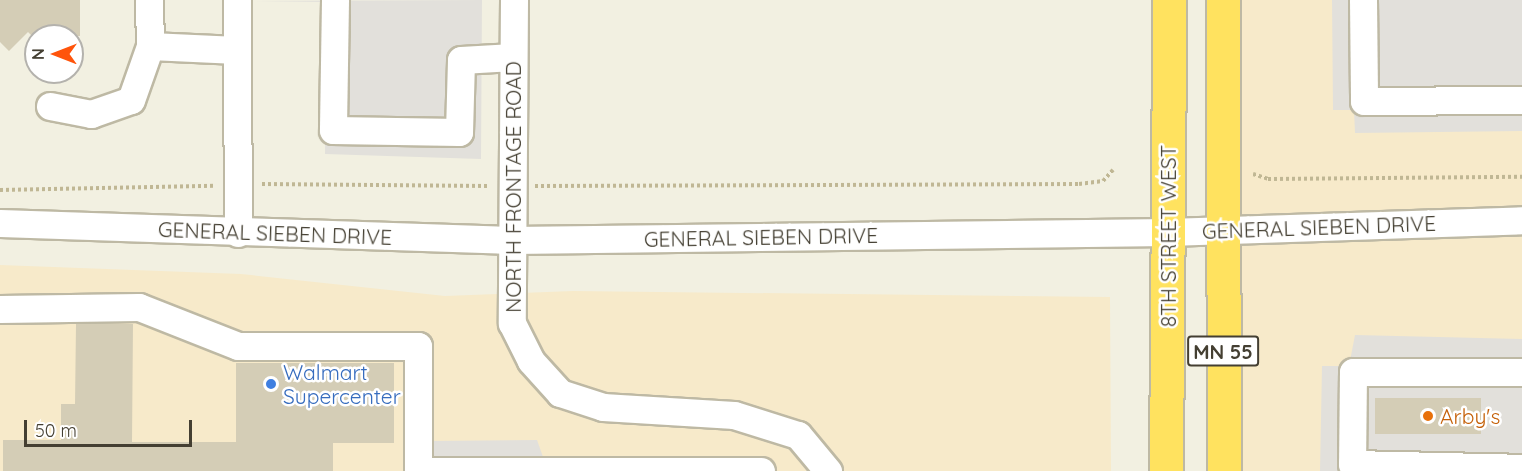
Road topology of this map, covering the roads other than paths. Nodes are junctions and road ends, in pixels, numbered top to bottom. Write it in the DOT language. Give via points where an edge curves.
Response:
graph roads {
  1 [pos="149,0"];
  2 [pos="237,0"];
  3 [pos="335,0"];
  4 [pos="514,0"];
  5 [pos="1169,0"];
  6 [pos="1223,0"];
  7 [pos="1363,0"];
  8 [pos="150,46"];
  9 [pos="237,50"];
  10 [pos="513,57"];
  11 [pos="1522,100"];
  12 [pos="50,106"];
  13 [pos="1522,220"];
  14 [pos="0,223"];
  15 [pos="1223,231"];
  16 [pos="1168,232"];
  17 [pos="238,233"];
  18 [pos="512,240"];
  19 [pos="0,309"];
  20 [pos="1522,372"];
  21 [pos="1352,468"];
  22 [pos="1520,469"];
  23 [pos="418,470"];
  24 [pos="761,471"];
  25 [pos="828,471"];
  26 [pos="1166,471"];
  27 [pos="1224,471"];
  1 -- 8 [label="street"];
  2 -- 9 [label="street"];
  3 -- 10 [label="street" via="333,130 459,132 461,60"];
  4 -- 10 [label="street, NORTH FRONTAGE ROAD"];
  5 -- 16 [label="highway, 8TH STREET WEST / MN 55"];
  6 -- 15 [label="highway, MN 55"];
  7 -- 11 [label="street" via="1364,101"];
  8 -- 9 [label="street"];
  8 -- 12 [label="street" via="131,100 91,114"];
  9 -- 17 [label="street"];
  10 -- 18 [label="street, NORTH FRONTAGE ROAD"];
  13 -- 15 [label="street, GENERAL SIEBEN DRIVE"];
  14 -- 17 [label="street, GENERAL SIEBEN DRIVE"];
  15 -- 16 [label="street, GENERAL SIEBEN DRIVE"];
  15 -- 27 [label="highway, MN 55"];
  16 -- 18 [label="street, GENERAL SIEBEN DRIVE"];
  16 -- 26 [label="highway, 8TH STREET WEST / MN 55"];
  17 -- 18 [label="street, GENERAL SIEBEN DRIVE"];
  18 -- 25 [label="street, NORTH FRONTAGE ROAD" via="512,323 531,361 560,393 603,407 734,415 798,435"];
  19 -- 23 [label="street" via="139,307 238,346 418,346"];
  20 -- 21 [label="street" via="1353,372"];
  21 -- 22 [label="street"];
  23 -- 24 [label="street"];
}
